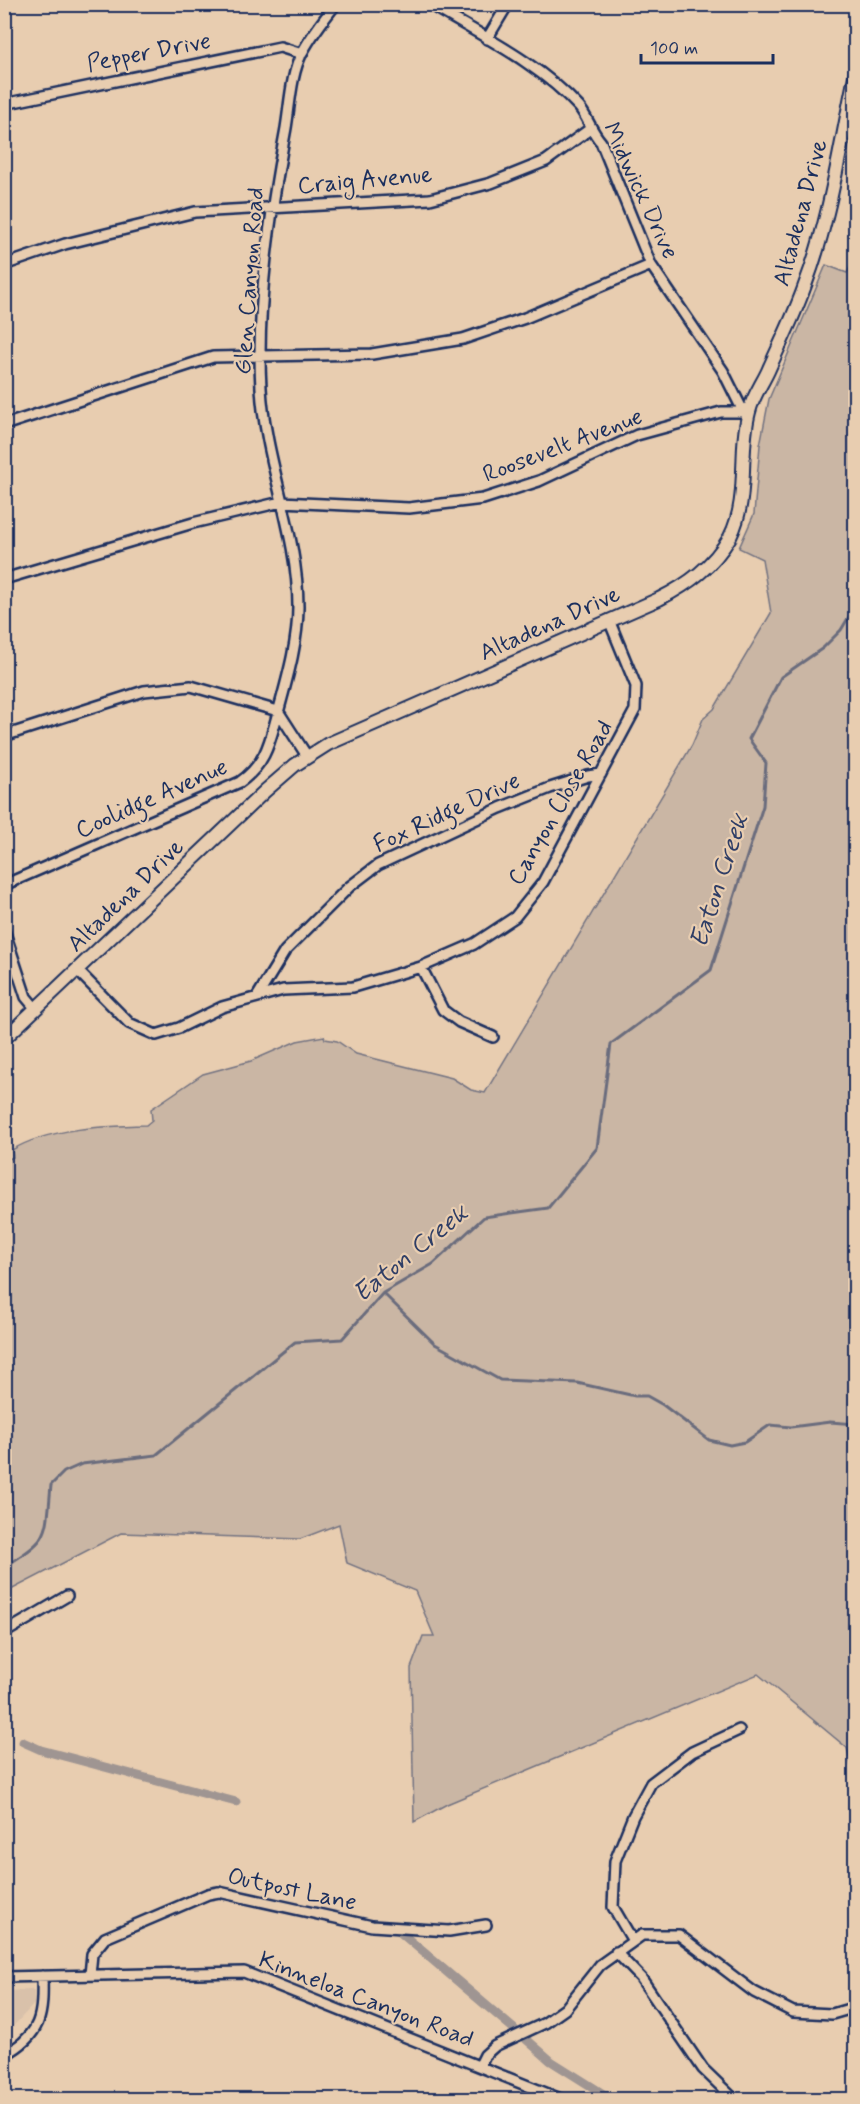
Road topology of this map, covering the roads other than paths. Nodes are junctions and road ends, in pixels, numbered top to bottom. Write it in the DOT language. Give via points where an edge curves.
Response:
graph roads {
  1 [pos="336,4"];
  2 [pos="429,4"];
  3 [pos="508,4"];
  4 [pos="487,39"];
  5 [pos="302,54"];
  6 [pos="855,72"];
  7 [pos="4,104"];
  8 [pos="590,129"];
  9 [pos="272,208"];
  10 [pos="4,265"];
  11 [pos="651,265"];
  12 [pos="259,358"];
  13 [pos="749,412"];
  14 [pos="4,424"];
  15 [pos="281,502"];
  16 [pos="4,579"];
  17 [pos="609,621"];
  18 [pos="278,711"];
  19 [pos="4,736"];
  20 [pos="307,756"];
  21 [pos="601,774"];
  22 [pos="4,885"];
  23 [pos="4,930"];
  24 [pos="421,967"];
  25 [pos="78,971"];
  26 [pos="257,997"];
  27 [pos="36,1009"];
  28 [pos="493,1037"];
  29 [pos="4,1039"];
  30 [pos="67,1596"];
  31 [pos="4,1633"];
  32 [pos="740,1730"];
  33 [pos="486,1925"];
  34 [pos="633,1941"];
  35 [pos="616,1952"];
  36 [pos="90,1975"];
  37 [pos="42,1976"];
  38 [pos="4,1977"];
  39 [pos="855,2007"];
  40 [pos="4,2055"];
  41 [pos="480,2066"];
  42 [pos="563,2100"];
  43 [pos="735,2100"];
  1 -- 5 [label="street, Glen Canyon Road"];
  2 -- 4 [label="street, Midwick Drive"];
  3 -- 4 [label="street"];
  4 -- 8 [label="street, Midwick Drive" via="548,78 581,109"];
  5 -- 7 [label="street, Pepper Drive" via="280,47"];
  5 -- 9 [label="street, Glen Canyon Road"];
  6 -- 13 [label="main road, Altadena Drive" via="837,176 816,256"];
  8 -- 9 [label="street, Craig Avenue" via="546,161 491,183 430,199"];
  8 -- 11 [label="street, Midwick Drive" via="601,142"];
  9 -- 10 [label="street, Craig Avenue" via="195,212 65,244"];
  9 -- 12 [label="street, Glen Canyon Road"];
  11 -- 12 [label="street" via="515,322 441,344 372,354"];
  11 -- 13 [label="street, Midwick Drive" via="723,370 741,407"];
  12 -- 14 [label="street" via="213,357"];
  12 -- 15 [label="street, Glen Canyon Road" via="265,427"];
  13 -- 15 [label="street, Roosevelt Avenue" via="721,412 637,435 539,481 468,502 409,508"];
  13 -- 17 [label="main road, Altadena Drive" via="742,494 730,536 694,580"];
  15 -- 16 [label="street, Roosevelt Avenue" via="193,523"];
  15 -- 18 [label="street, Glen Canyon Road" via="293,555 298,607 294,647"];
  17 -- 20 [label="main road, Altadena Drive" via="363,727"];
  17 -- 21 [label="street, Canyon Close Road" via="633,675 637,699 628,726"];
  18 -- 19 [label="street" via="191,686 179,687 144,691"];
  18 -- 20 [label="street"];
  18 -- 22 [label="street, Coolidge Avenue" via="263,760 255,772 240,782"];
  20 -- 25 [label="main road, Altadena Drive" via="265,791"];
  21 -- 24 [label="street, Canyon Close Road" via="543,882 515,917 474,944"];
  21 -- 26 [label="street, Fox Ridge Drive" via="550,788 500,808 378,865 349,887 285,951"];
  23 -- 27 [label="street" via="26,997"];
  24 -- 26 [label="street, Canyon Close Road" via="353,987 283,990"];
  24 -- 28 [label="street" via="443,1010"];
  25 -- 26 [label="street, Canyon Close Road" via="129,1023 156,1035"];
  25 -- 27 [label="main road, Altadena Drive"];
  27 -- 29 [label="main road, Altadena Drive"];
  30 -- 31 [label="street"];
  32 -- 34 [label="street" via="692,1752 651,1783 633,1816 615,1861 613,1906"];
  33 -- 36 [label="street, Outpost Lane" via="450,1931 372,1926 208,1893 105,1938 92,1954"];
  34 -- 35 [label="street"];
  34 -- 39 [label="street" via="642,1935 679,1935 754,1992 793,2012 832,2014"];
  35 -- 41 [label="street" via="600,1965 565,2009 545,2023 495,2046"];
  35 -- 43 [label="street" via="641,1978 703,2069"];
  36 -- 37 [label="street, Kinneloa Canyon Road"];
  36 -- 41 [label="street, Kinneloa Canyon Road" via="244,1972"];
  37 -- 38 [label="street, Kinneloa Canyon Road"];
  37 -- 40 [label="street" via="42,2013 38,2025 24,2042"];
  41 -- 42 [label="street, Kinneloa Canyon Road"];
}
